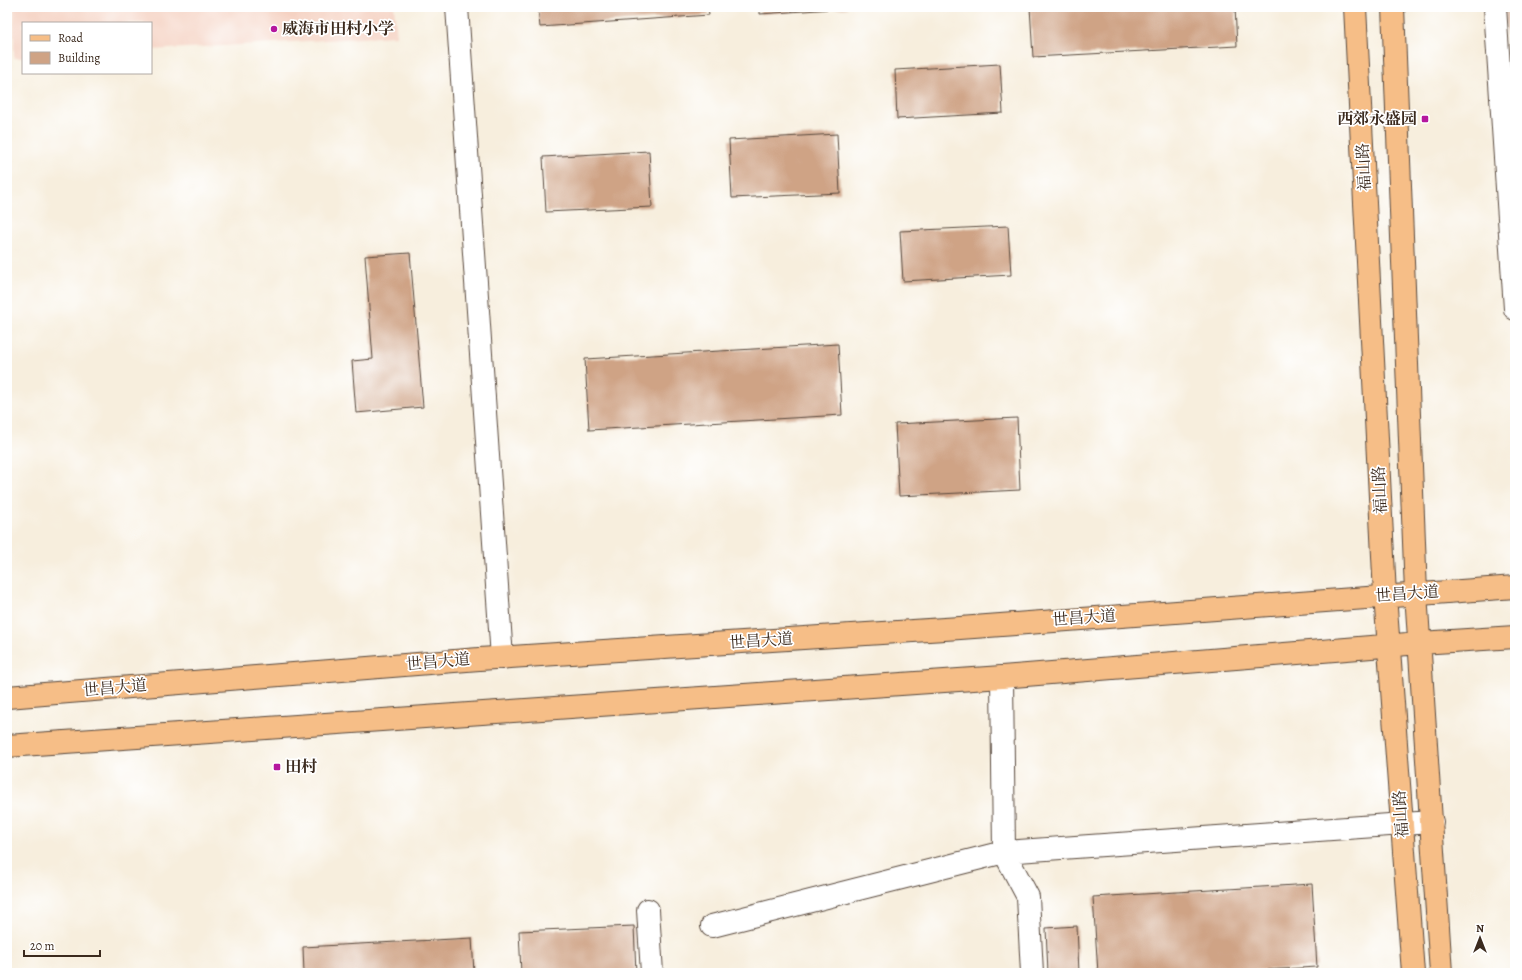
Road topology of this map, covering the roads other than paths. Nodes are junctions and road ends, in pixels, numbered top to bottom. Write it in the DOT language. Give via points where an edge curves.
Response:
graph roads {
  1 [pos="457,7"];
  2 [pos="1356,7"];
  3 [pos="1393,7"];
  4 [pos="1495,7"];
  5 [pos="1515,309"];
  6 [pos="1515,587"];
  7 [pos="1416,594"];
  8 [pos="1386,595"];
  9 [pos="1515,637"];
  10 [pos="1420,643"];
  11 [pos="1389,646"];
  12 [pos="502,658"];
  13 [pos="1002,677"];
  14 [pos="7,697"];
  15 [pos="7,746"];
  16 [pos="1432,822"];
  17 [pos="1402,824"];
  18 [pos="1004,852"];
  19 [pos="648,910"];
  20 [pos="712,926"];
  21 [pos="652,973"];
  22 [pos="1032,973"];
  23 [pos="1413,973"];
  24 [pos="1441,973"];
  1 -- 12 [label="street"];
  2 -- 8 [label="main road, 福山路"];
  3 -- 7 [label="main road"];
  4 -- 5 [label="street"];
  6 -- 7 [label="main road, 世昌大道"];
  7 -- 8 [label="main road, 世昌大道"];
  7 -- 10 [label="main road"];
  8 -- 11 [label="main road, 福山路"];
  8 -- 12 [label="main road, 世昌大道" via="960,628"];
  9 -- 10 [label="main road"];
  10 -- 11 [label="main road"];
  10 -- 16 [label="main road"];
  11 -- 13 [label="main road"];
  11 -- 17 [label="main road, 福山路"];
  12 -- 14 [label="main road, 世昌大道"];
  13 -- 15 [label="main road"];
  13 -- 18 [label="street"];
  16 -- 17 [label="street"];
  16 -- 24 [label="main road"];
  17 -- 18 [label="street"];
  17 -- 23 [label="main road, 福山路"];
  18 -- 20 [label="street"];
  18 -- 22 [label="street" via="1028,897"];
  19 -- 21 [label="street"];
}
